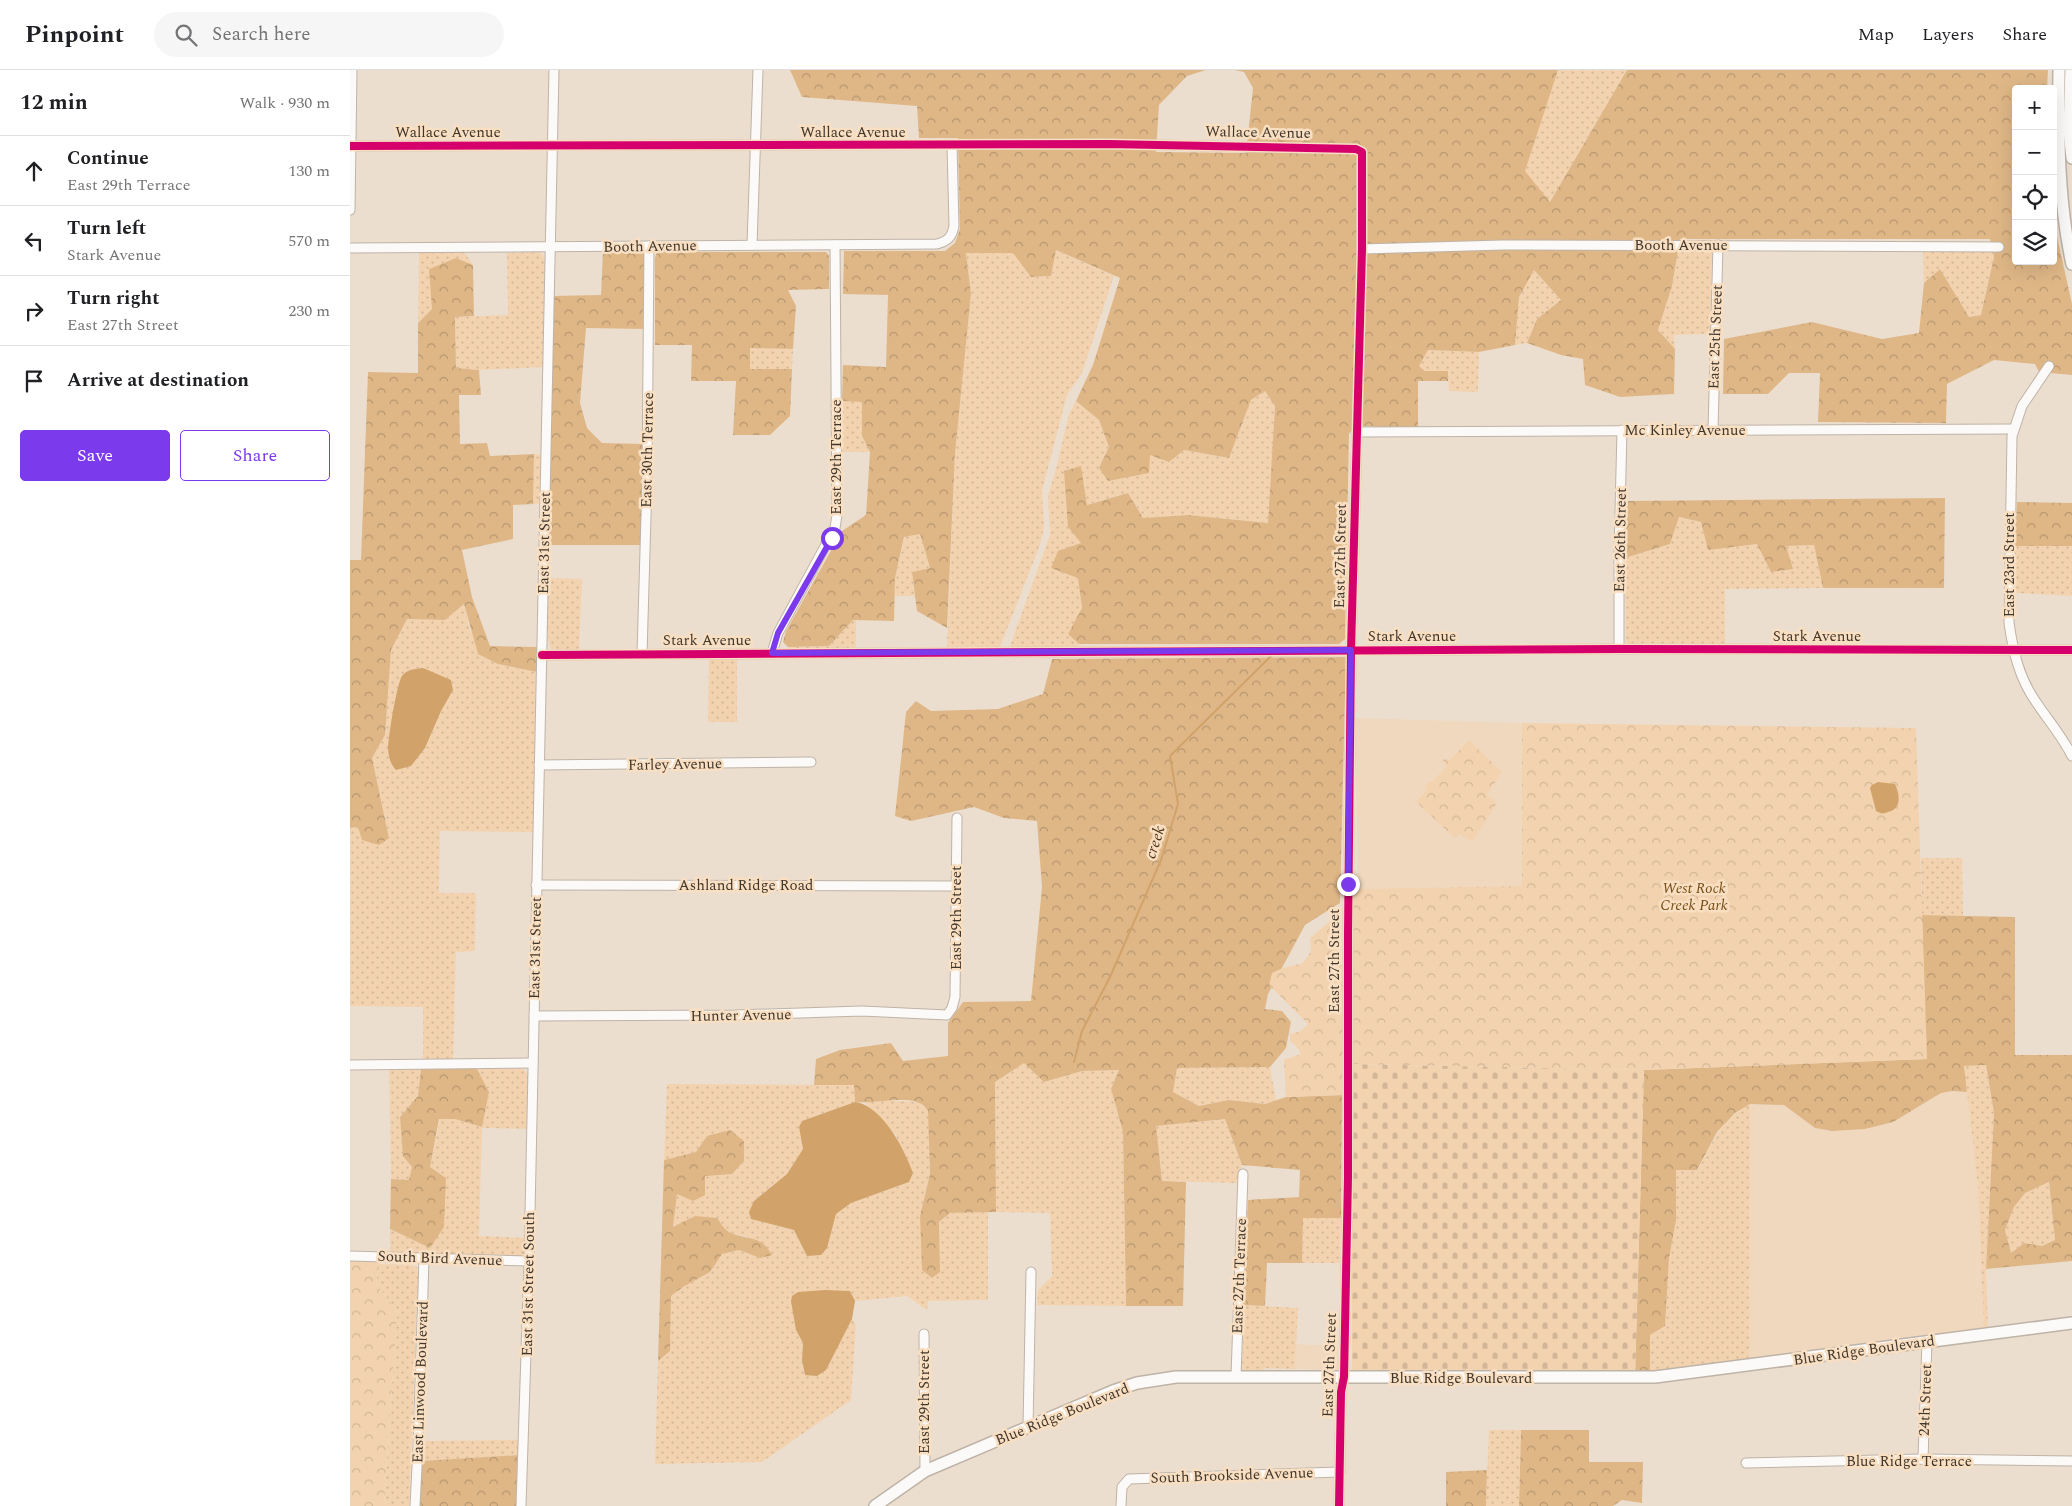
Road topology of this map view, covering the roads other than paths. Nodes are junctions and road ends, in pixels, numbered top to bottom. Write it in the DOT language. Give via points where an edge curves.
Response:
graph roads {
  1 [pos="352,70"];
  2 [pos="554,70"];
  3 [pos="758,70"];
  4 [pos="2059,70"];
  5 [pos="2072,70"];
  6 [pos="952,145"];
  7 [pos="351,146"];
  8 [pos="552,146"];
  9 [pos="755,146"];
  10 [pos="1356,149"];
  11 [pos="2072,158"];
  12 [pos="350,210"];
  13 [pos="835,244"];
  14 [pos="752,245"];
  15 [pos="1718,245"];
  16 [pos="649,246"];
  17 [pos="549,247"];
  18 [pos="2000,247"];
  19 [pos="350,248"];
  20 [pos="1362,249"];
  21 [pos="2072,264"];
  22 [pos="2049,366"];
  23 [pos="2014,429"];
  24 [pos="1622,430"];
  25 [pos="1713,430"];
  26 [pos="1356,432"];
  27 [pos="1619,649"];
  28 [pos="1351,650"];
  29 [pos="2013,650"];
  30 [pos="2072,650"];
  31 [pos="772,653"];
  32 [pos="642,654"];
  33 [pos="542,655"];
  34 [pos="2072,756"];
  35 [pos="811,762"];
  36 [pos="539,765"];
  37 [pos="956,818"];
  38 [pos="536,885"];
  39 [pos="956,886"];
  40 [pos="947,1015"];
  41 [pos="534,1016"];
  42 [pos="533,1062"];
  43 [pos="350,1065"];
  44 [pos="1243,1174"];
  45 [pos="350,1256"];
  46 [pos="424,1258"];
  47 [pos="529,1261"];
  48 [pos="1031,1272"];
  49 [pos="2072,1323"];
  50 [pos="924,1334"];
  51 [pos="1927,1341"];
  52 [pos="1236,1377"];
  53 [pos="1344,1378"];
  54 [pos="1028,1427"];
  55 [pos="1923,1459"];
  56 [pos="2072,1460"];
  57 [pos="1746,1463"];
  58 [pos="925,1471"];
  59 [pos="1340,1472"];
  60 [pos="415,1506"];
  61 [pos="521,1506"];
  62 [pos="876,1506"];
  63 [pos="1121,1506"];
  64 [pos="1338,1506"];
  1 -- 7 [label="street"];
  2 -- 8 [label="street, East 31st Street"];
  3 -- 9 [label="street"];
  4 -- 21 [label="main road" via="2058,115 2064,205"];
  5 -- 11 [label="main road" via="2069,131"];
  6 -- 9 [label="street, Wallace Avenue"];
  6 -- 10 [label="street, Wallace Avenue" via="1214,145"];
  6 -- 13 [label="street, Booth Avenue" via="954,226 948,239 937,244"];
  7 -- 8 [label="street, Wallace Avenue"];
  7 -- 12 [label="street"];
  8 -- 9 [label="street, Wallace Avenue"];
  8 -- 17 [label="street, East 31st Street"];
  9 -- 14 [label="street"];
  10 -- 20 [label="street, East 27th Street" via="1362,152 1363,157"];
  13 -- 14 [label="street, Booth Avenue"];
  13 -- 31 [label="street, East 29th Terrace" via="835,528 778,633"];
  14 -- 16 [label="street, Booth Avenue"];
  15 -- 18 [label="street, Booth Avenue"];
  15 -- 20 [label="street, Booth Avenue"];
  15 -- 25 [label="street, East 25th Street"];
  16 -- 17 [label="street, Booth Avenue"];
  16 -- 32 [label="street, East 30th Terrace" via="648,482"];
  17 -- 19 [label="street, Booth Avenue"];
  17 -- 33 [label="street, East 31st Street"];
  20 -- 26 [label="street, East 27th Street"];
  22 -- 23 [label="street, East 23rd Street" via="2022,406"];
  23 -- 25 [label="street, Mc Kinley Avenue"];
  23 -- 29 [label="street, East 23rd Street" via="2009,623"];
  24 -- 25 [label="street, Mc Kinley Avenue"];
  24 -- 26 [label="street, Mc Kinley Avenue"];
  24 -- 27 [label="street, East 26th Street"];
  26 -- 28 [label="street, East 27th Street"];
  27 -- 28 [label="street, Stark Avenue"];
  27 -- 29 [label="street, Stark Avenue"];
  28 -- 31 [label="street, Stark Avenue"];
  28 -- 53 [label="street, East 27th Street"];
  29 -- 30 [label="street, Stark Avenue"];
  29 -- 34 [label="street, East 23rd Street" via="2026,686 2064,739"];
  31 -- 32 [label="street, Stark Avenue"];
  32 -- 33 [label="street, Stark Avenue"];
  33 -- 36 [label="street, East 31st Street"];
  35 -- 36 [label="street, Farley Avenue"];
  36 -- 38 [label="street, East 31st Street"];
  37 -- 39 [label="street, East 29th Street"];
  38 -- 39 [label="street, Ashland Ridge Road"];
  38 -- 41 [label="street, East 31st Street"];
  39 -- 40 [label="street, East 29th Street" via="955,997"];
  40 -- 41 [label="street, Hunter Avenue" via="862,1011 735,1016"];
  41 -- 42 [label="street, East 31st Street"];
  42 -- 43 [label="street"];
  42 -- 47 [label="street, East 31st Street South"];
  44 -- 52 [label="street, East 27th Terrace"];
  45 -- 46 [label="street, South Bird Avenue"];
  46 -- 47 [label="street, South Bird Avenue"];
  46 -- 60 [label="street, East Linwood Boulevard"];
  47 -- 61 [label="street, East 31st Street South"];
  48 -- 54 [label="street"];
  49 -- 51 [label="main road, Blue Ridge Boulevard"];
  50 -- 58 [label="street, East 29th Street"];
  51 -- 53 [label="main road, Blue Ridge Boulevard" via="1655,1377"];
  51 -- 55 [label="street, 24th Street"];
  52 -- 53 [label="main road, Blue Ridge Boulevard"];
  52 -- 54 [label="main road, Blue Ridge Boulevard" via="1176,1378 1137,1383"];
  53 -- 59 [label="street, East 27th Street"];
  54 -- 58 [label="main road, Blue Ridge Boulevard"];
  55 -- 56 [label="street, Blue Ridge Terrace"];
  55 -- 57 [label="street, Blue Ridge Terrace"];
  58 -- 62 [label="main road, Blue Ridge Boulevard"];
  59 -- 63 [label="street, South Brookside Avenue" via="1129,1479 1122,1487"];
  59 -- 64 [label="street, East 27th Street"];
}
